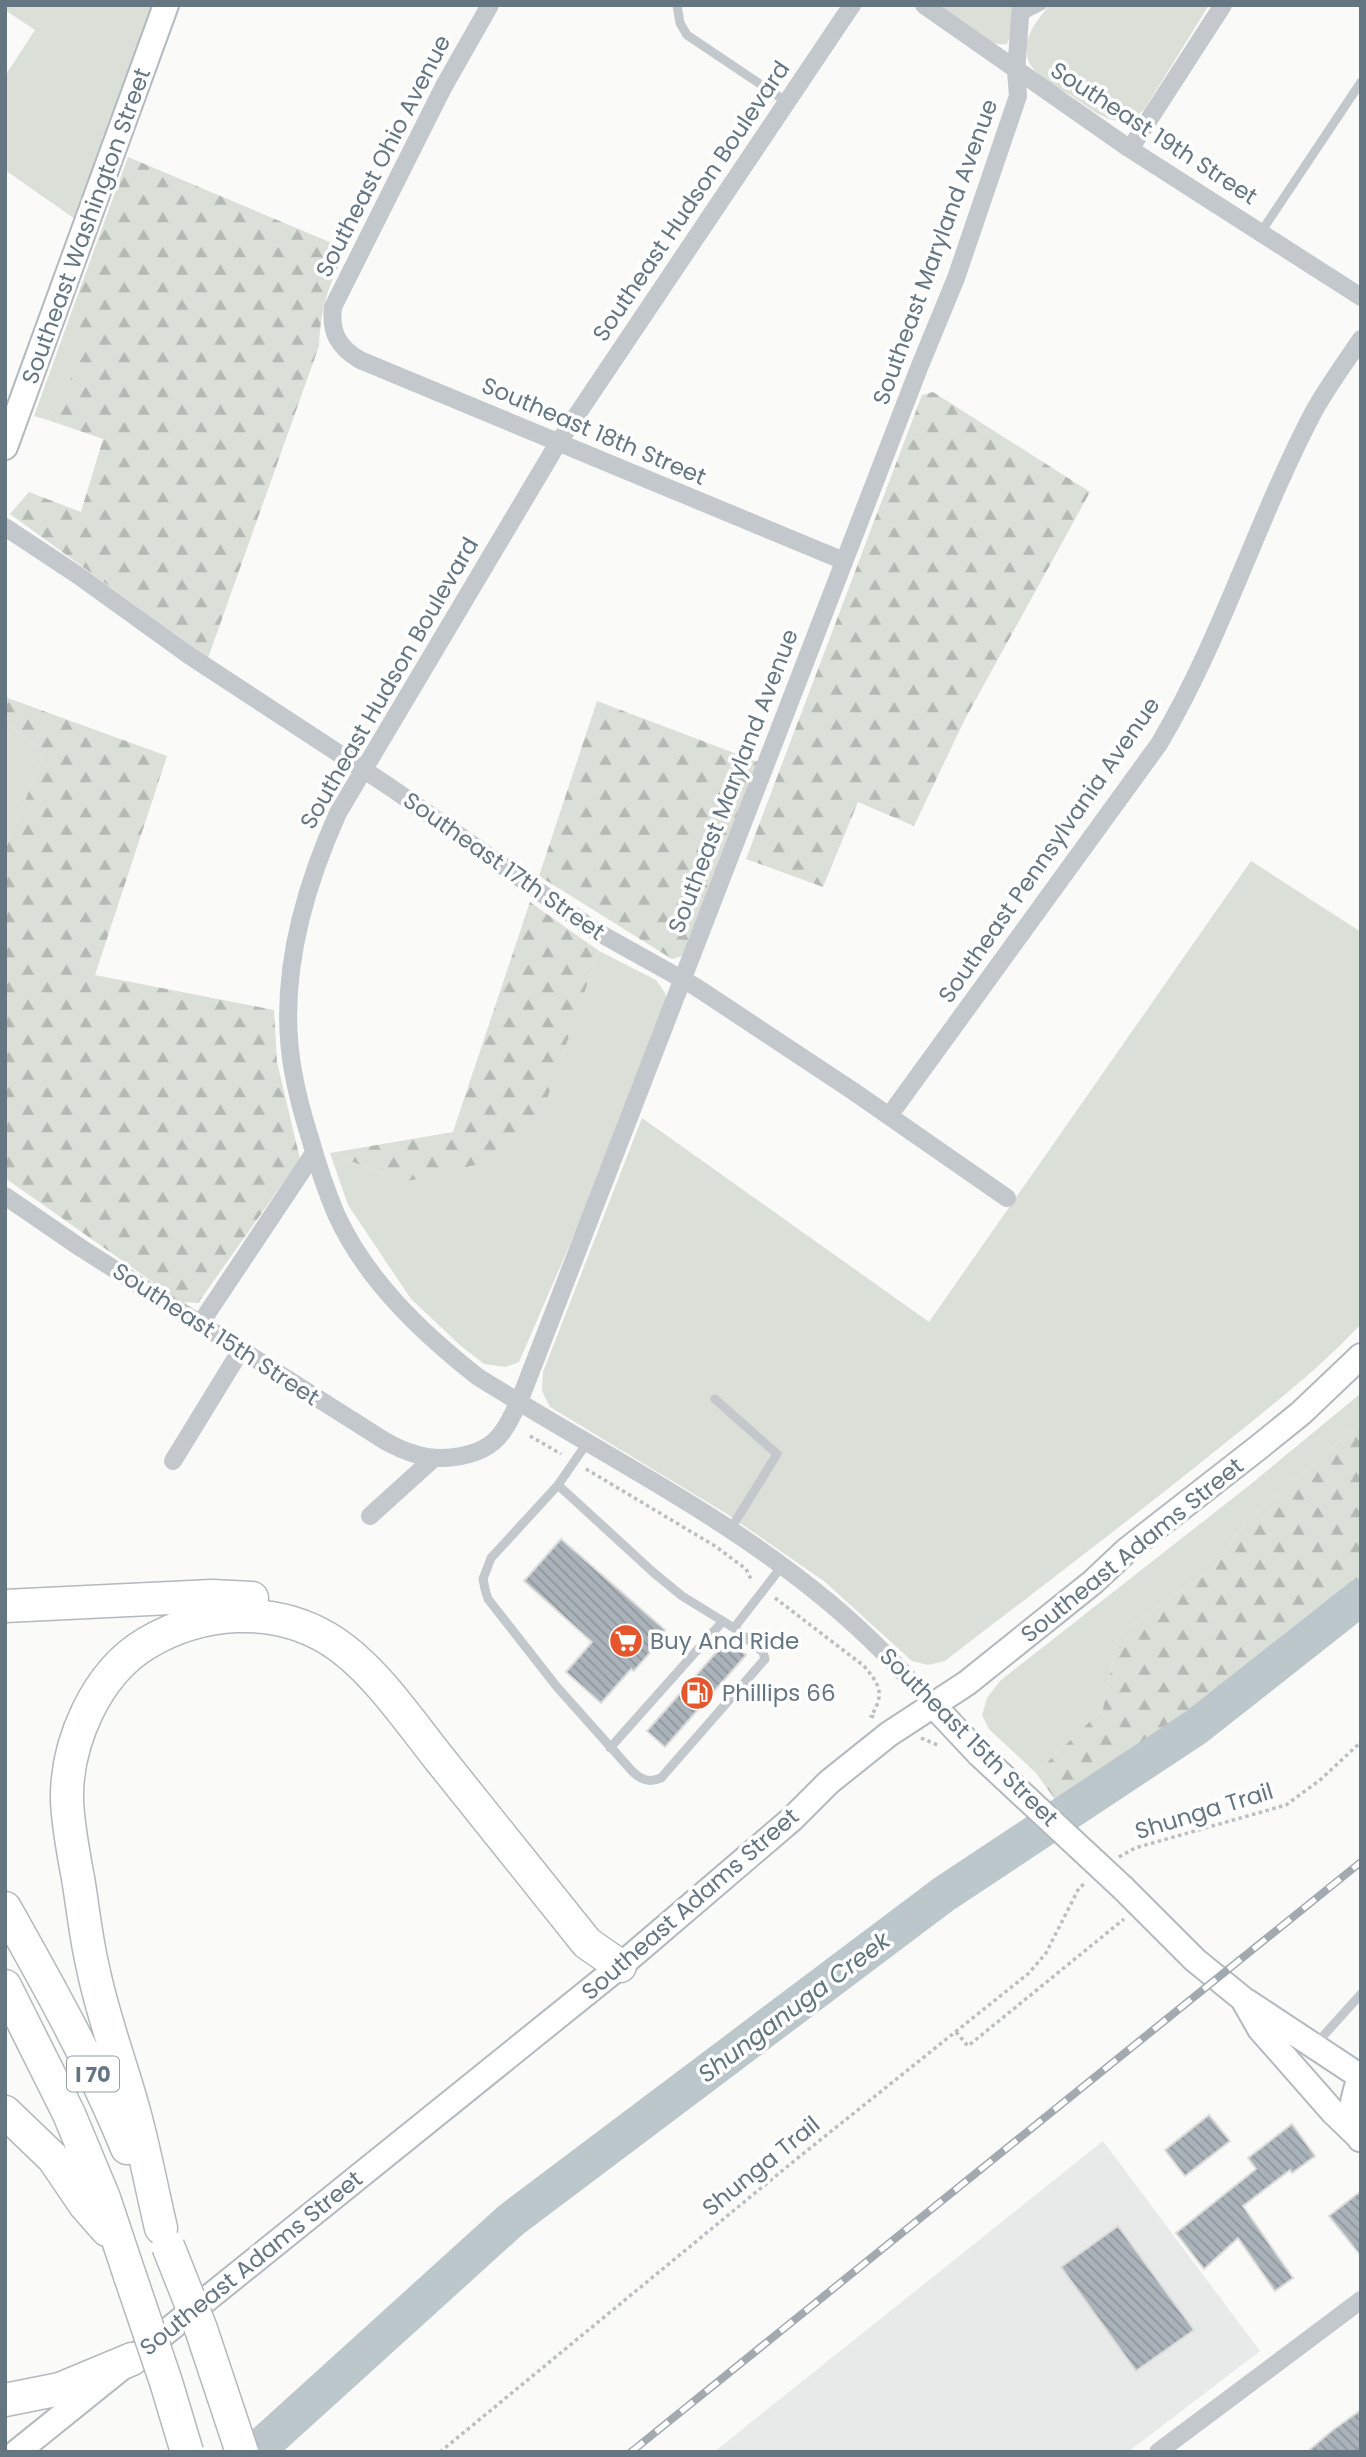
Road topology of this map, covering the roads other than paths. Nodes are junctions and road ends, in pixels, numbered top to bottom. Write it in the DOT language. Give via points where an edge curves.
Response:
graph roads {
  1 [pos="166,5"];
  2 [pos="490,5"];
  3 [pos="677,5"];
  4 [pos="852,5"];
  5 [pos="924,5"];
  6 [pos="1043,5"];
  7 [pos="1223,5"];
  8 [pos="1021,11"];
  9 [pos="1016,71"];
  10 [pos="1361,82"];
  11 [pos="787,102"];
  12 [pos="1130,149"];
  13 [pos="1261,232"];
  14 [pos="1361,297"];
  15 [pos="334,333"];
  16 [pos="1361,339"];
  17 [pos="558,443"];
  18 [pos="5,447"];
  19 [pos="5,527"];
  20 [pos="845,561"];
  21 [pos="363,770"];
  22 [pos="683,980"];
  23 [pos="889,1116"];
  24 [pos="314,1153"];
  25 [pos="5,1196"];
  26 [pos="1007,1198"];
  27 [pos="200,1324"];
  28 [pos="242,1350"];
  29 [pos="1361,1356"];
  30 [pos="715,1399"];
  31 [pos="519,1402"];
  32 [pos="587,1443"];
  33 [pos="434,1458"];
  34 [pos="173,1461"];
  35 [pos="558,1485"];
  36 [pos="370,1516"];
  37 [pos="730,1530"];
  38 [pos="782,1566"];
  39 [pos="5,1606"];
  40 [pos="723,1621"];
  41 [pos="734,1628"];
  42 [pos="933,1705"];
  43 [pos="610,1748"];
  44 [pos="5,1908"];
  45 [pos="620,1966"];
  46 [pos="5,1986"];
  47 [pos="1361,1994"];
  48 [pos="1243,1999"];
  49 [pos="1314,2046"];
  50 [pos="1361,2077"];
  51 [pos="5,2112"];
  52 [pos="1361,2139"];
  53 [pos="165,2237"];
  54 [pos="118,2243"];
  55 [pos="1361,2300"];
  56 [pos="131,2360"];
  57 [pos="5,2400"];
  58 [pos="17,2452"];
  59 [pos="187,2452"];
  60 [pos="242,2452"];
  61 [pos="1158,2452"];
  1 -- 18 [label="main road, Southeast Washington Street"];
  2 -- 15 [label="street, Southeast Ohio Avenue" via="333,307"];
  3 -- 11 [label="lane" via="687,35"];
  4 -- 11 [label="street, Southeast Hudson Boulevard"];
  5 -- 9 [label="street, Southeast 19th Street"];
  6 -- 8 [label="lane"];
  7 -- 12 [label="street"];
  8 -- 9 [label="street, Southeast Maryland Avenue"];
  9 -- 12 [label="street, Southeast 19th Street"];
  9 -- 20 [label="street, Southeast Maryland Avenue" via="1018,96 956,278"];
  10 -- 13 [label="lane"];
  11 -- 17 [label="street, Southeast Hudson Boulevard"];
  12 -- 13 [label="street, Southeast 19th Street"];
  13 -- 14 [label="street, Southeast 19th Street"];
  15 -- 17 [label="street, Southeast 18th Street" via="348,353 360,360"];
  16 -- 23 [label="street, Southeast Pennsylvania Avenue" via="1322,397 1294,452 1196,678 1159,744"];
  17 -- 20 [label="street, Southeast 18th Street"];
  17 -- 21 [label="street, Southeast Hudson Boulevard"];
  19 -- 21 [label="street, Southeast 17th Street"];
  20 -- 22 [label="street, Southeast Maryland Avenue"];
  21 -- 22 [label="street, Southeast 17th Street" via="594,930"];
  21 -- 24 [label="street, Southeast Hudson Boulevard" via="319,854 303,906 290,981 292,1069"];
  22 -- 23 [label="street, Southeast 17th Street"];
  22 -- 31 [label="street, Southeast Maryland Avenue"];
  23 -- 26 [label="street, Southeast 17th Street"];
  24 -- 27 [label="street"];
  24 -- 31 [label="street, Southeast Hudson Boulevard" via="337,1214 383,1288 445,1351"];
  25 -- 27 [label="street, Southeast 15th Street"];
  27 -- 28 [label="street, Southeast 15th Street"];
  28 -- 33 [label="street, Southeast 15th Street" via="385,1441"];
  28 -- 34 [label="street"];
  29 -- 42 [label="main road, Southeast Adams Street" via="1259,1447 1127,1549 967,1683"];
  30 -- 37 [label="lane" via="777,1454"];
  31 -- 32 [label="street, Southeast 15th Street"];
  31 -- 33 [label="street, Southeast Maryland Avenue" via="489,1446 475,1453"];
  32 -- 35 [label="lane"];
  32 -- 37 [label="street, Southeast 15th Street"];
  33 -- 36 [label="street"];
  35 -- 40 [label="lane" via="654,1573"];
  35 -- 43 [label="lane" via="491,1558 483,1579 488,1599"];
  37 -- 38 [label="street, Southeast 15th Street"];
  38 -- 41 [label="lane"];
  38 -- 42 [label="street, Southeast 15th Street" via="855,1625"];
  39 -- 45 [label="highway" via="212,1596 262,1598 297,1606 340,1625 384,1660 603,1929"];
  40 -- 41 [label="lane"];
  40 -- 43 [label="lane"];
  41 -- 43 [label="lane" via="763,1652 765,1659 661,1778 638,1778"];
  42 -- 45 [label="main road, Southeast Adams Street" via="829,1782"];
  42 -- 48 [label="main road, Southeast 15th Street, bridge" via="1195,1960"];
  44 -- 53 [label="highway, I 70" via="112,2111"];
  45 -- 53 [label="highway" via="587,1943 396,1704 327,1638 297,1624 225,1616 194,1621 140,1647 118,1667 87,1713 75,1745 67,1798 93,1970 136,2116"];
  45 -- 56 [label="main road, Southeast Adams Street"];
  46 -- 54 [label="highway, I 70" via="69,2114"];
  47 -- 49 [label="lane"];
  48 -- 49 [label="main road"];
  48 -- 52 [label="main road, Southeast 15th Street" via="1260,2029"];
  49 -- 50 [label="main road"];
  50 -- 52 [label="main road, Southeast 15th Street" via="1351,2117"];
  51 -- 54 [label="highway" via="53,2158"];
  53 -- 60 [label="highway, I 70, bridge"];
  54 -- 59 [label="highway, I 70, bridge"];
  55 -- 61 [label="street"];
  56 -- 57 [label="highway" via="60,2389"];
  56 -- 58 [label="main road, Southeast Adams Street"];
}
